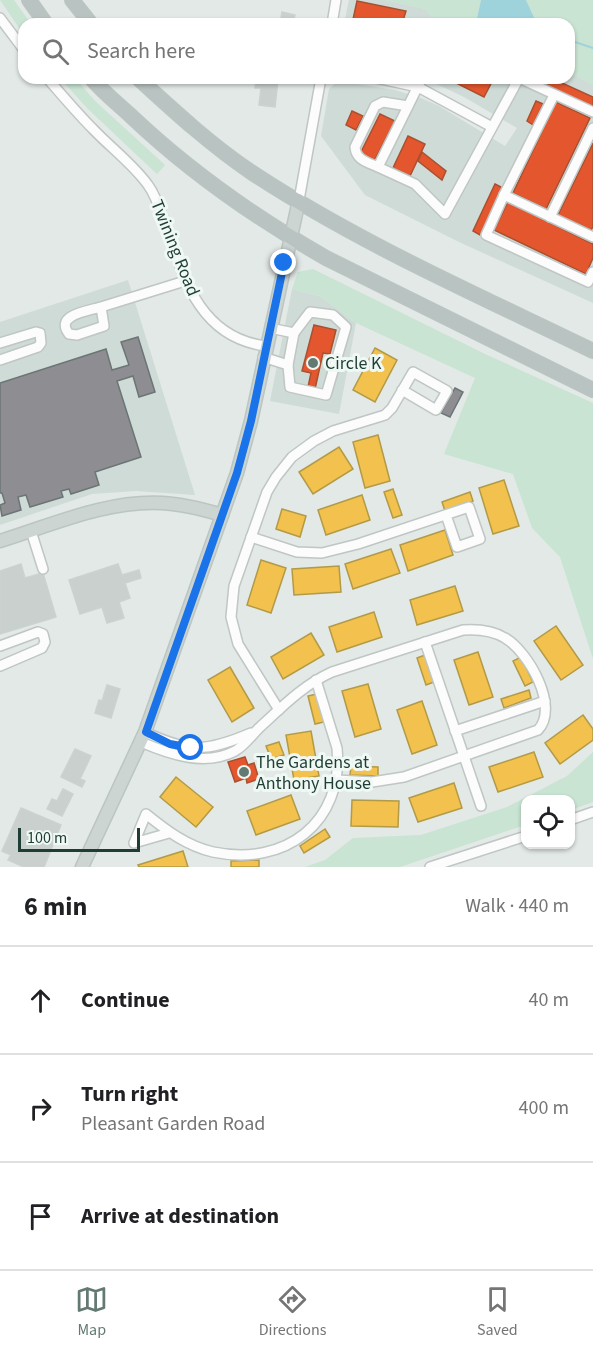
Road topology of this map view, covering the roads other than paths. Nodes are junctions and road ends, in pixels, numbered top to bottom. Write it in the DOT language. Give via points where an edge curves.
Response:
graph roads {
  1 [pos="29,0"];
  2 [pos="72,0"];
  3 [pos="336,0"];
  4 [pos="0,18"];
  5 [pos="42,18"];
  6 [pos="86,18"];
  7 [pos="333,18"];
  8 [pos="18,42"];
  9 [pos="52,84"];
  10 [pos="97,84"];
  11 [pos="145,84"];
  12 [pos="320,84"];
  13 [pos="419,84"];
  14 [pos="423,84"];
  15 [pos="516,84"];
  16 [pos="532,84"];
  17 [pos="554,94"];
  18 [pos="408,106"];
  19 [pos="593,112"];
  20 [pos="492,127"];
  21 [pos="593,128"];
  22 [pos="378,167"];
  23 [pos="504,195"];
  24 [pos="299,200"];
  25 [pos="550,217"];
  26 [pos="290,237"];
  27 [pos="593,237"];
  28 [pos="593,272"];
  29 [pos="185,281"];
  30 [pos="101,307"];
  31 [pos="270,328"];
  32 [pos="294,333"];
  33 [pos="0,343"];
  34 [pos="265,351"];
  35 [pos="593,351"];
  36 [pos="0,360"];
  37 [pos="288,365"];
  38 [pos="402,390"];
  39 [pos="593,390"];
  40 [pos="222,515"];
  41 [pos="446,515"];
  42 [pos="31,531"];
  43 [pos="251,537"];
  44 [pos="0,541"];
  45 [pos="43,569"];
  46 [pos="424,642"];
  47 [pos="0,646"];
  48 [pos="0,666"];
  49 [pos="316,680"];
  50 [pos="545,701"];
  51 [pos="279,710"];
  52 [pos="256,731"];
  53 [pos="455,731"];
  54 [pos="143,737"];
  55 [pos="222,744"];
  56 [pos="190,752"];
  57 [pos="225,754"];
  58 [pos="465,757"];
  59 [pos="337,780"];
  60 [pos="481,806"];
  61 [pos="593,812"];
  62 [pos="575,818"];
  63 [pos="169,833"];
  64 [pos="521,837"];
  65 [pos="82,867"];
  66 [pos="429,867"];
  1 -- 5 [label="highway"];
  2 -- 6 [label="highway"];
  3 -- 7 [label="street"];
  4 -- 8 [label="street"];
  9 -- 29 [label="street, Twining Road" via="148,185"];
  10 -- 26 [label="highway" via="152,136 214,186"];
  11 -- 24 [label="highway" via="254,173"];
  12 -- 24 [label="street"];
  13 -- 18 [label="street"];
  14 -- 20 [label="street"];
  15 -- 20 [label="street"];
  16 -- 17 [label="street"];
  17 -- 19 [label="street"];
  17 -- 23 [label="street"];
  18 -- 22 [label="street"];
  18 -- 22 [label="street" via="383,102 375,106 355,154"];
  20 -- 22 [label="street" via="445,214 415,184"];
  21 -- 25 [label="street"];
  23 -- 25 [label="street"];
  23 -- 28 [label="street" via="486,235 588,282"];
  24 -- 26 [label="main road"];
  24 -- 35 [label="highway" via="353,234"];
  25 -- 27 [label="street"];
  26 -- 31 [label="main road"];
  26 -- 39 [label="highway"];
  29 -- 30 [label="street"];
  29 -- 34 [label="street, Twining Road" via="209,318"];
  31 -- 32 [label="street"];
  31 -- 34 [label="main road"];
  32 -- 37 [label="street"];
  32 -- 37 [label="street" via="310,312 333,315 346,327 326,395 290,387"];
  33 -- 36 [label="street" via="36,332 41,337 38,347"];
  34 -- 37 [label="street, Twining Road"];
  34 -- 40 [label="main road" via="240,463"];
  38 -- 38 [label="street" via="413,372 447,391 436,410"];
  38 -- 43 [label="street" via="385,415 324,435 292,457 267,492"];
  40 -- 42 [label="main road" via="164,502 132,503"];
  40 -- 54 [label="main road"];
  41 -- 41 [label="street" via="469,507 480,539 457,547"];
  41 -- 43 [label="street" via="322,553 297,552"];
  42 -- 44 [label="main road"];
  42 -- 45 [label="street"];
  43 -- 51 [label="street" via="232,595 232,625 238,644"];
  46 -- 49 [label="street"];
  46 -- 50 [label="street" via="463,630 499,634 526,658"];
  46 -- 53 [label="street"];
  47 -- 48 [label="street" via="38,632 45,642 42,648"];
  49 -- 51 [label="street"];
  49 -- 59 [label="street" via="337,748"];
  50 -- 53 [label="street"];
  50 -- 58 [label="street" via="546,716 538,730"];
  51 -- 52 [label="street"];
  52 -- 55 [label="street"];
  52 -- 57 [label="street" via="242,746"];
  53 -- 58 [label="street"];
  54 -- 56 [label="street"];
  54 -- 65 [label="main road"];
  55 -- 56 [label="street"];
  55 -- 57 [label="street"];
  56 -- 57 [label="street" via="205,758"];
  58 -- 59 [label="street" via="387,781"];
  58 -- 60 [label="street"];
  59 -- 63 [label="street" via="332,800 319,821 299,838 274,850 225,855 193,846"];
  61 -- 62 [label="street"];
  64 -- 66 [label="street"];
}
